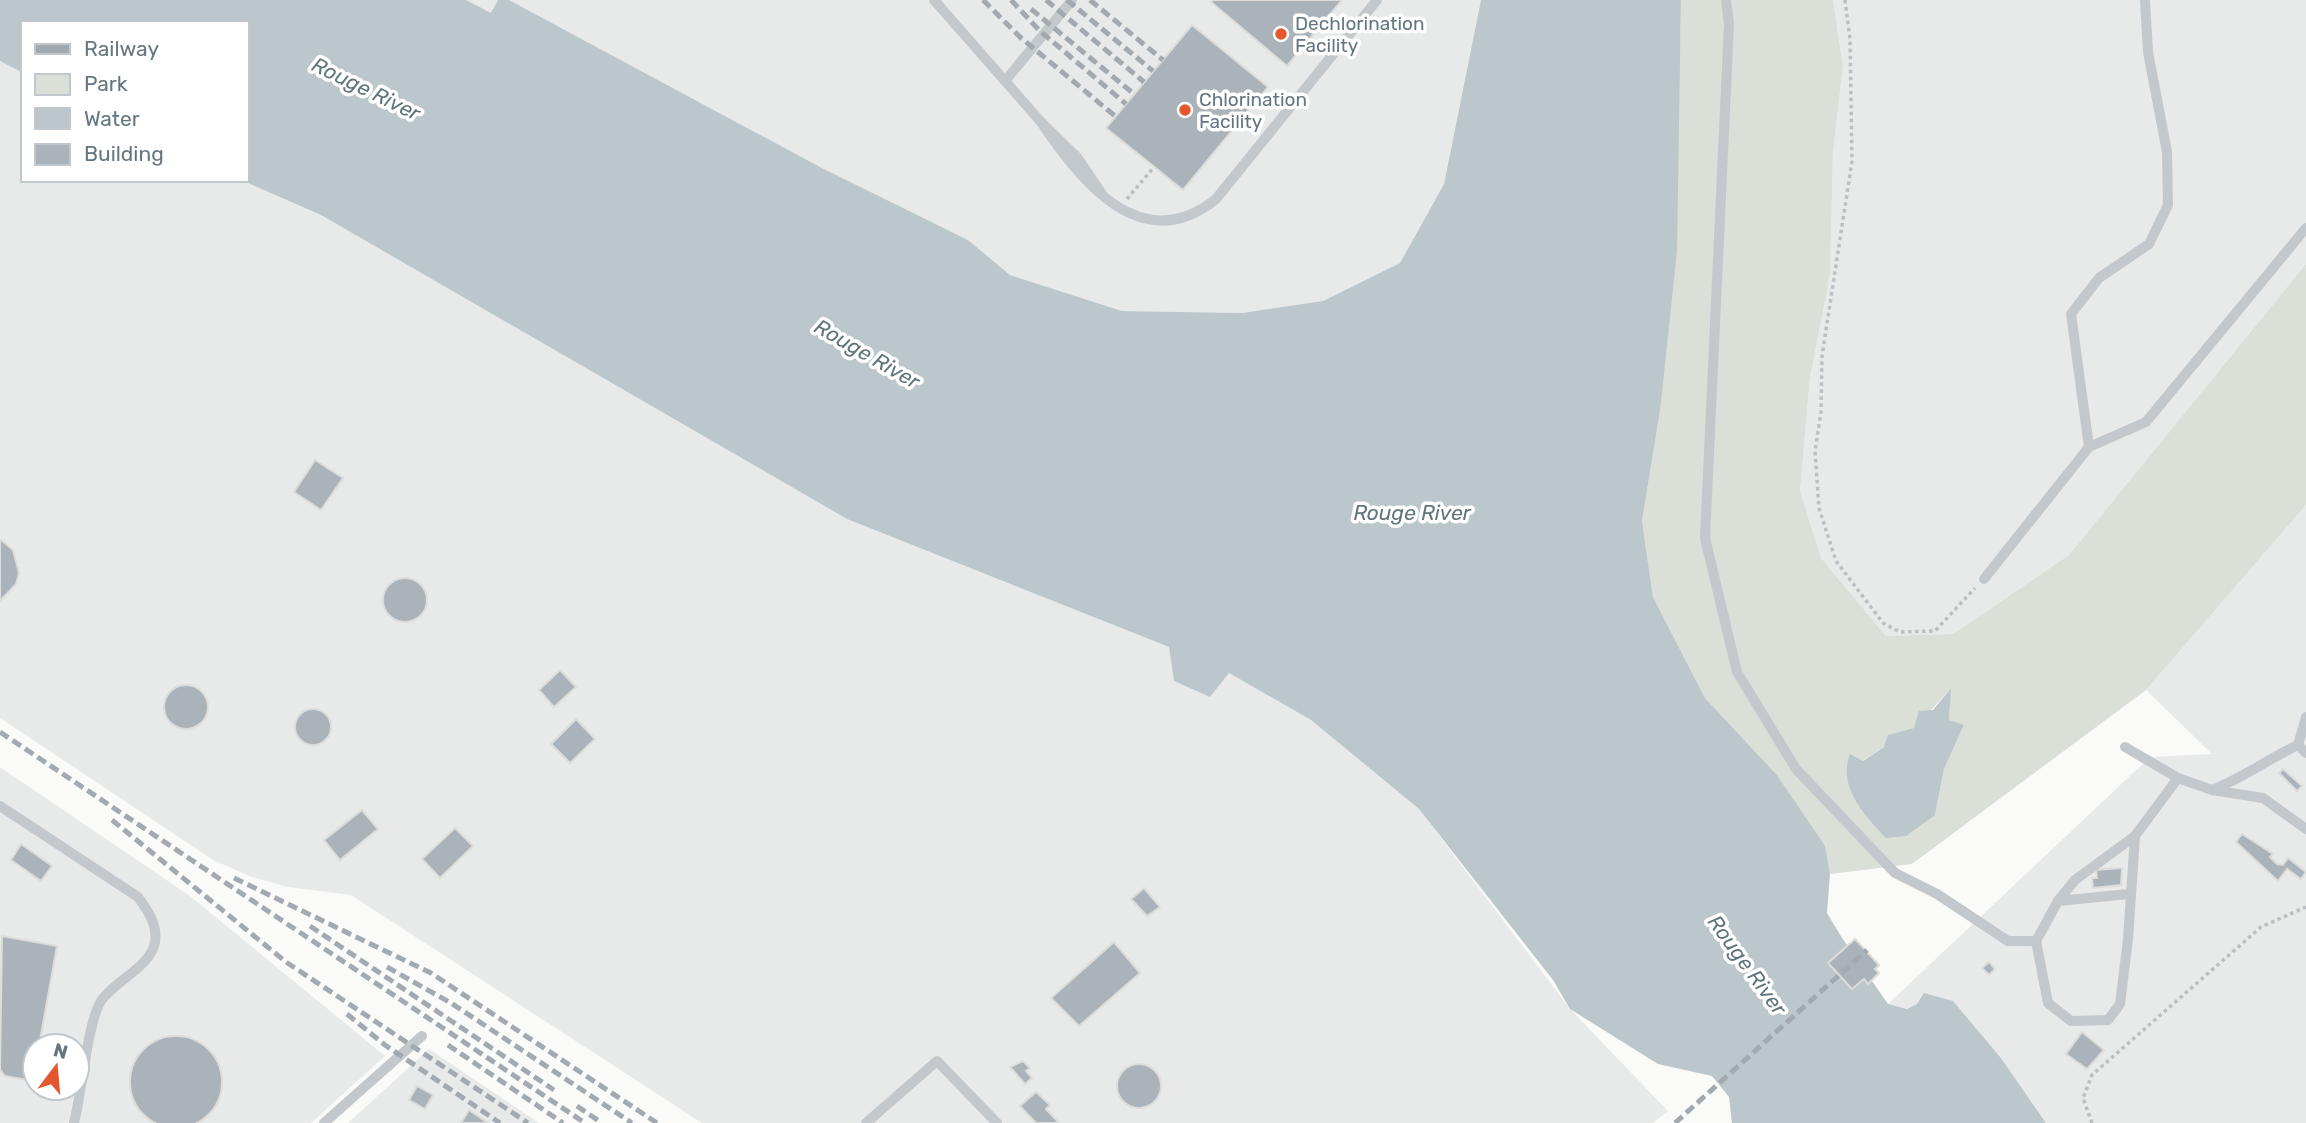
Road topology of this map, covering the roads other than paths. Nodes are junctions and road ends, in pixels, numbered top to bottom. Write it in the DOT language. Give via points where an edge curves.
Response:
graph roads {
  1 [pos="934,0"];
  2 [pos="1072,0"];
  3 [pos="1377,0"];
  4 [pos="1726,0"];
  5 [pos="2145,0"];
  6 [pos="1004,81"];
  7 [pos="2306,228"];
  8 [pos="2089,447"];
  9 [pos="1984,579"];
  10 [pos="2306,717"];
  11 [pos="2125,747"];
  12 [pos="2302,749"];
  13 [pos="2178,778"];
  14 [pos="2212,790"];
  15 [pos="0,806"];
  16 [pos="2306,829"];
  17 [pos="2135,836"];
  18 [pos="2129,894"];
  19 [pos="2058,901"];
  20 [pos="2036,941"];
  21 [pos="422,1036"];
  22 [pos="74,1123"];
  23 [pos="324,1123"];
  24 [pos="866,1123"];
  25 [pos="997,1123"];
  1 -- 6 [label="lane"];
  2 -- 6 [label="lane"];
  3 -- 6 [label="lane" via="1216,199 1191,215 1161,221 1139,218 1119,208"];
  4 -- 20 [label="lane" via="1705,538 1737,672 1796,769 1895,873 1937,894 2008,941"];
  5 -- 8 [label="lane" via="2148,52 2167,152 2168,205 2149,244 2099,278 2071,314"];
  7 -- 8 [label="lane" via="2146,422"];
  8 -- 9 [label="lane"];
  10 -- 12 [label="lane"];
  11 -- 13 [label="lane"];
  12 -- 14 [label="lane" via="2270,758 2239,780"];
  13 -- 14 [label="lane"];
  13 -- 17 [label="lane"];
  14 -- 16 [label="lane" via="2263,798"];
  15 -- 22 [label="lane" via="138,897 149,912 155,934 152,951 114,986 93,1019"];
  17 -- 18 [label="lane"];
  17 -- 19 [label="lane" via="2075,880"];
  18 -- 19 [label="lane"];
  18 -- 20 [label="lane" via="2120,1004 2108,1020 2071,1021 2048,1003"];
  19 -- 20 [label="lane"];
  21 -- 23 [label="lane"];
  24 -- 25 [label="lane" via="937,1061"];
}
